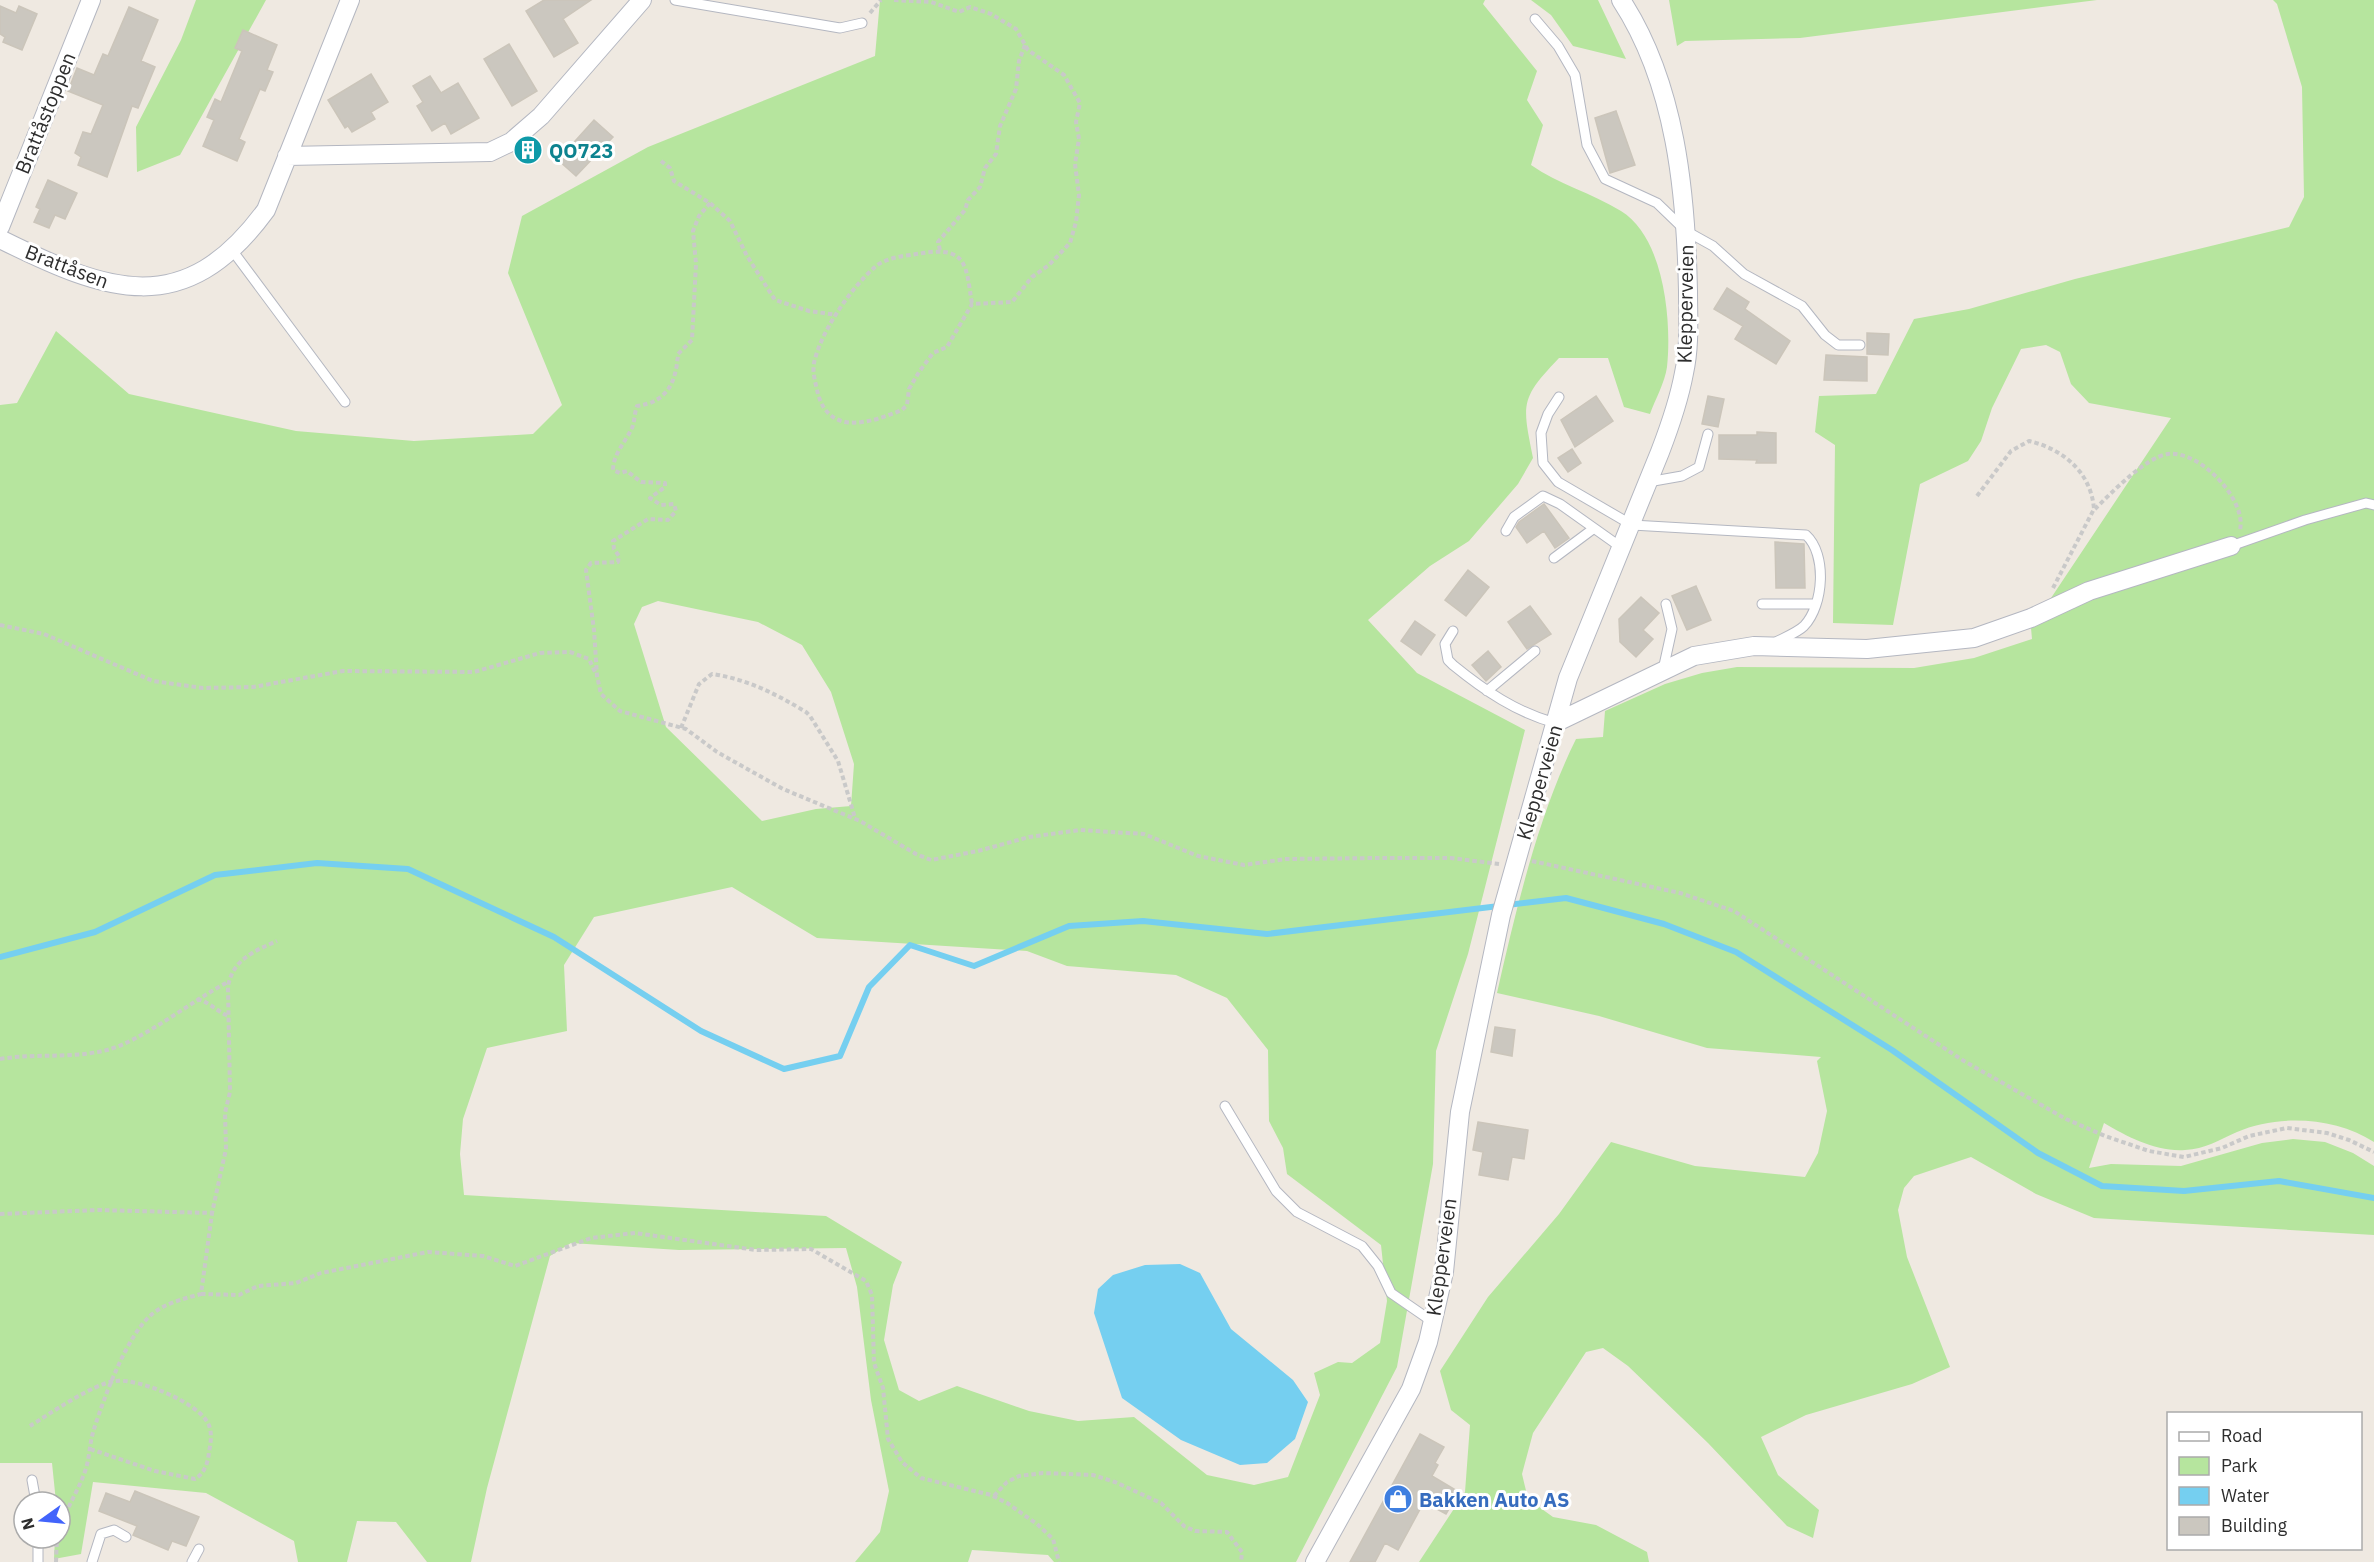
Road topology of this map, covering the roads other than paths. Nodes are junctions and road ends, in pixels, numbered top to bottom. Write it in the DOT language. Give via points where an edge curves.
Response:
graph roads {
  1 [pos="91,0"];
  2 [pos="350,0"];
  3 [pos="642,0"];
  4 [pos="675,0"];
  5 [pos="1621,0"];
  6 [pos="1535,19"];
  7 [pos="862,23"];
  8 [pos="287,156"];
  9 [pos="0,227"];
  10 [pos="1686,231"];
  11 [pos="0,239"];
  12 [pos="232,250"];
  13 [pos="1860,345"];
  14 [pos="1559,397"];
  15 [pos="345,402"];
  16 [pos="1708,434"];
  17 [pos="1648,482"];
  18 [pos="2374,505"];
  19 [pos="1632,525"];
  20 [pos="1593,529"];
  21 [pos="1506,531"];
  22 [pos="2231,546"];
  23 [pos="1622,548"];
  24 [pos="1554,558"];
  25 [pos="1666,604"];
  26 [pos="1762,604"];
  27 [pos="1815,604"];
  28 [pos="1453,631"];
  29 [pos="1770,645"];
  30 [pos="1535,651"];
  31 [pos="1663,670"];
  32 [pos="1487,691"];
  33 [pos="1555,723"];
  34 [pos="1225,1106"];
  35 [pos="1433,1322"];
  36 [pos="32,1480"];
  37 [pos="34,1490"];
  38 [pos="126,1537"];
  39 [pos="199,1549"];
  40 [pos="92,1562"];
  41 [pos="192,1562"];
  42 [pos="1315,1562"];
  1 -- 9 [label="street, Brattåstoppen"];
  2 -- 8 [label="street, Brattåsen"];
  3 -- 8 [label="street" via="541,116 509,144 490,152"];
  4 -- 7 [label="lane" via="840,28"];
  5 -- 10 [label="street, Klepperveien" via="1643,41 1664,101"];
  6 -- 10 [label="lane" via="1558,46 1575,75 1587,145 1605,179 1658,203"];
  8 -- 12 [label="street, Brattåsen" via="266,210"];
  10 -- 13 [label="lane" via="1713,246 1744,274 1802,306 1838,345"];
  10 -- 17 [label="street, Klepperveien" via="1685,371 1672,421"];
  11 -- 12 [label="street, Brattåsen" via="96,281 129,287 161,285 191,277"];
  12 -- 15 [label="lane"];
  14 -- 19 [label="lane" via="1540,433 1543,463 1558,482"];
  16 -- 17 [label="lane" via="1699,467 1682,476"];
  17 -- 19 [label="street, Klepperveien"];
  18 -- 22 [label="lane" via="2366,503 2305,520"];
  19 -- 23 [label="street, Klepperveien"];
  19 -- 27 [label="lane" via="1806,535 1816,550 1819,566"];
  20 -- 21 [label="lane" via="1543,496 1514,517"];
  20 -- 23 [label="lane"];
  20 -- 24 [label="lane"];
  22 -- 29 [label="street" via="2089,591 2031,618 1974,638 1867,649"];
  23 -- 33 [label="street, Klepperveien" via="1584,637"];
  25 -- 31 [label="lane" via="1672,629"];
  26 -- 27 [label="lane"];
  27 -- 29 [label="lane" via="1804,627"];
  28 -- 32 [label="lane" via="1445,644 1448,660"];
  29 -- 31 [label="street" via="1694,656"];
  30 -- 32 [label="lane"];
  31 -- 33 [label="street"];
  32 -- 33 [label="lane" via="1531,716"];
  33 -- 35 [label="street, Klepperveien" via="1478,1014 1460,1112 1444,1272"];
  34 -- 35 [label="lane" via="1270,1183 1287,1203 1362,1246 1378,1266 1391,1293"];
  35 -- 42 [label="street, Klepperveien" via="1411,1389"];
  36 -- 37 [label="lane"];
  38 -- 40 [label="lane" via="114,1530 101,1534"];
  39 -- 41 [label="lane"];
}
